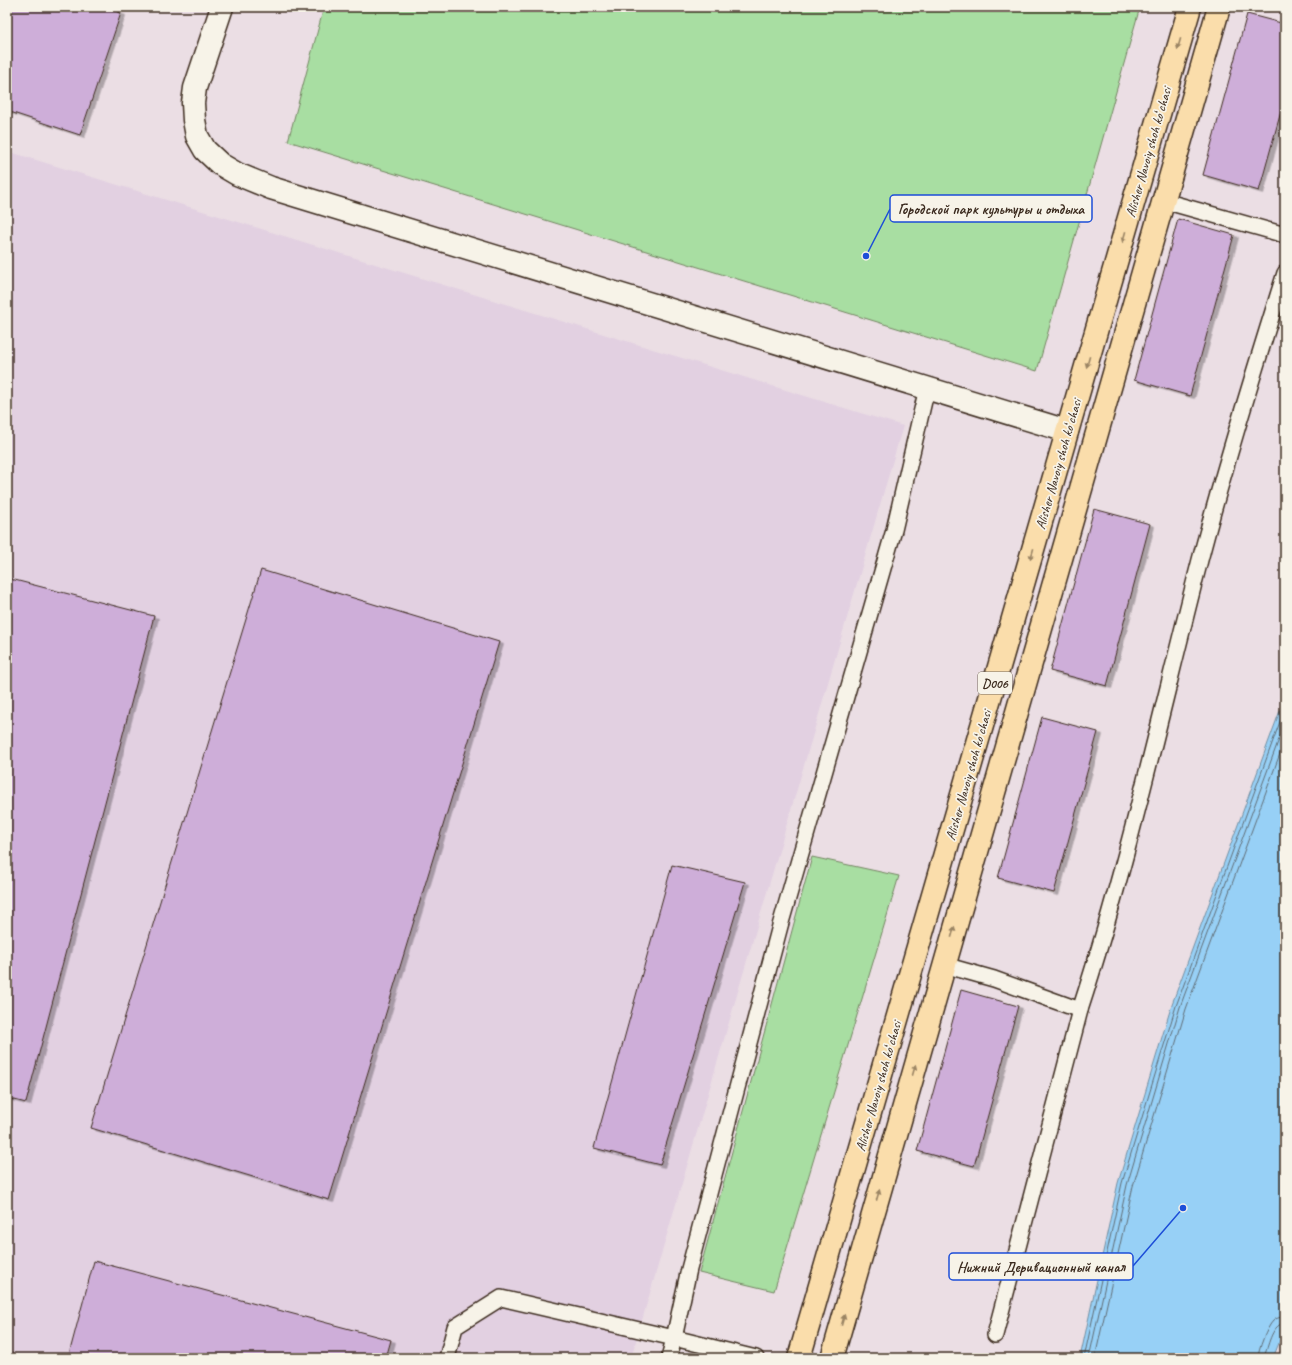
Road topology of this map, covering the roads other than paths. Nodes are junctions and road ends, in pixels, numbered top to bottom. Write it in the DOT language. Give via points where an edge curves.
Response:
graph roads {
  1 [pos="222,7"];
  2 [pos="1190,7"];
  3 [pos="1219,7"];
  4 [pos="1164,200"];
  5 [pos="1285,235"];
  6 [pos="1285,272"];
  7 [pos="928,388"];
  8 [pos="1068,431"];
  9 [pos="1095,439"];
  10 [pos="944,965"];
  11 [pos="1080,1010"];
  12 [pos="995,1335"];
  13 [pos="674,1338"];
  14 [pos="447,1358"];
  15 [pos="669,1358"];
  16 [pos="756,1358"];
  17 [pos="799,1358"];
  18 [pos="832,1358"];
  1 -- 7 [label="street" via="195,88 194,120 197,136 205,150 220,164 237,174 271,188"];
  2 -- 8 [label="main road, Alisher Navoiy shoh koʻchasi / D006, one-way"];
  3 -- 4 [label="main road, Alisher Navoiy shoh koʻchasi / D006"];
  4 -- 5 [label="lane"];
  4 -- 9 [label="main road, Alisher Navoiy shoh koʻchasi / D006"];
  6 -- 11 [label="lane" via="1200,560 1129,842"];
  7 -- 8 [label="street"];
  7 -- 13 [label="lane" via="894,530 780,926 689,1268"];
  8 -- 9 [label="main road"];
  8 -- 17 [label="main road, Alisher Navoiy shoh koʻchasi / D006, one-way"];
  10 -- 9 [label="main road, Alisher Navoiy shoh koʻchasi / D006, one-way"];
  10 -- 11 [label="lane" via="994,979"];
  18 -- 10 [label="main road, Alisher Navoiy shoh koʻchasi / D006, one-way"];
  11 -- 12 [label="lane"];
  13 -- 14 [label="lane" via="501,1298 455,1327"];
  13 -- 15 [label="lane"];
  13 -- 16 [label="lane"];
}
